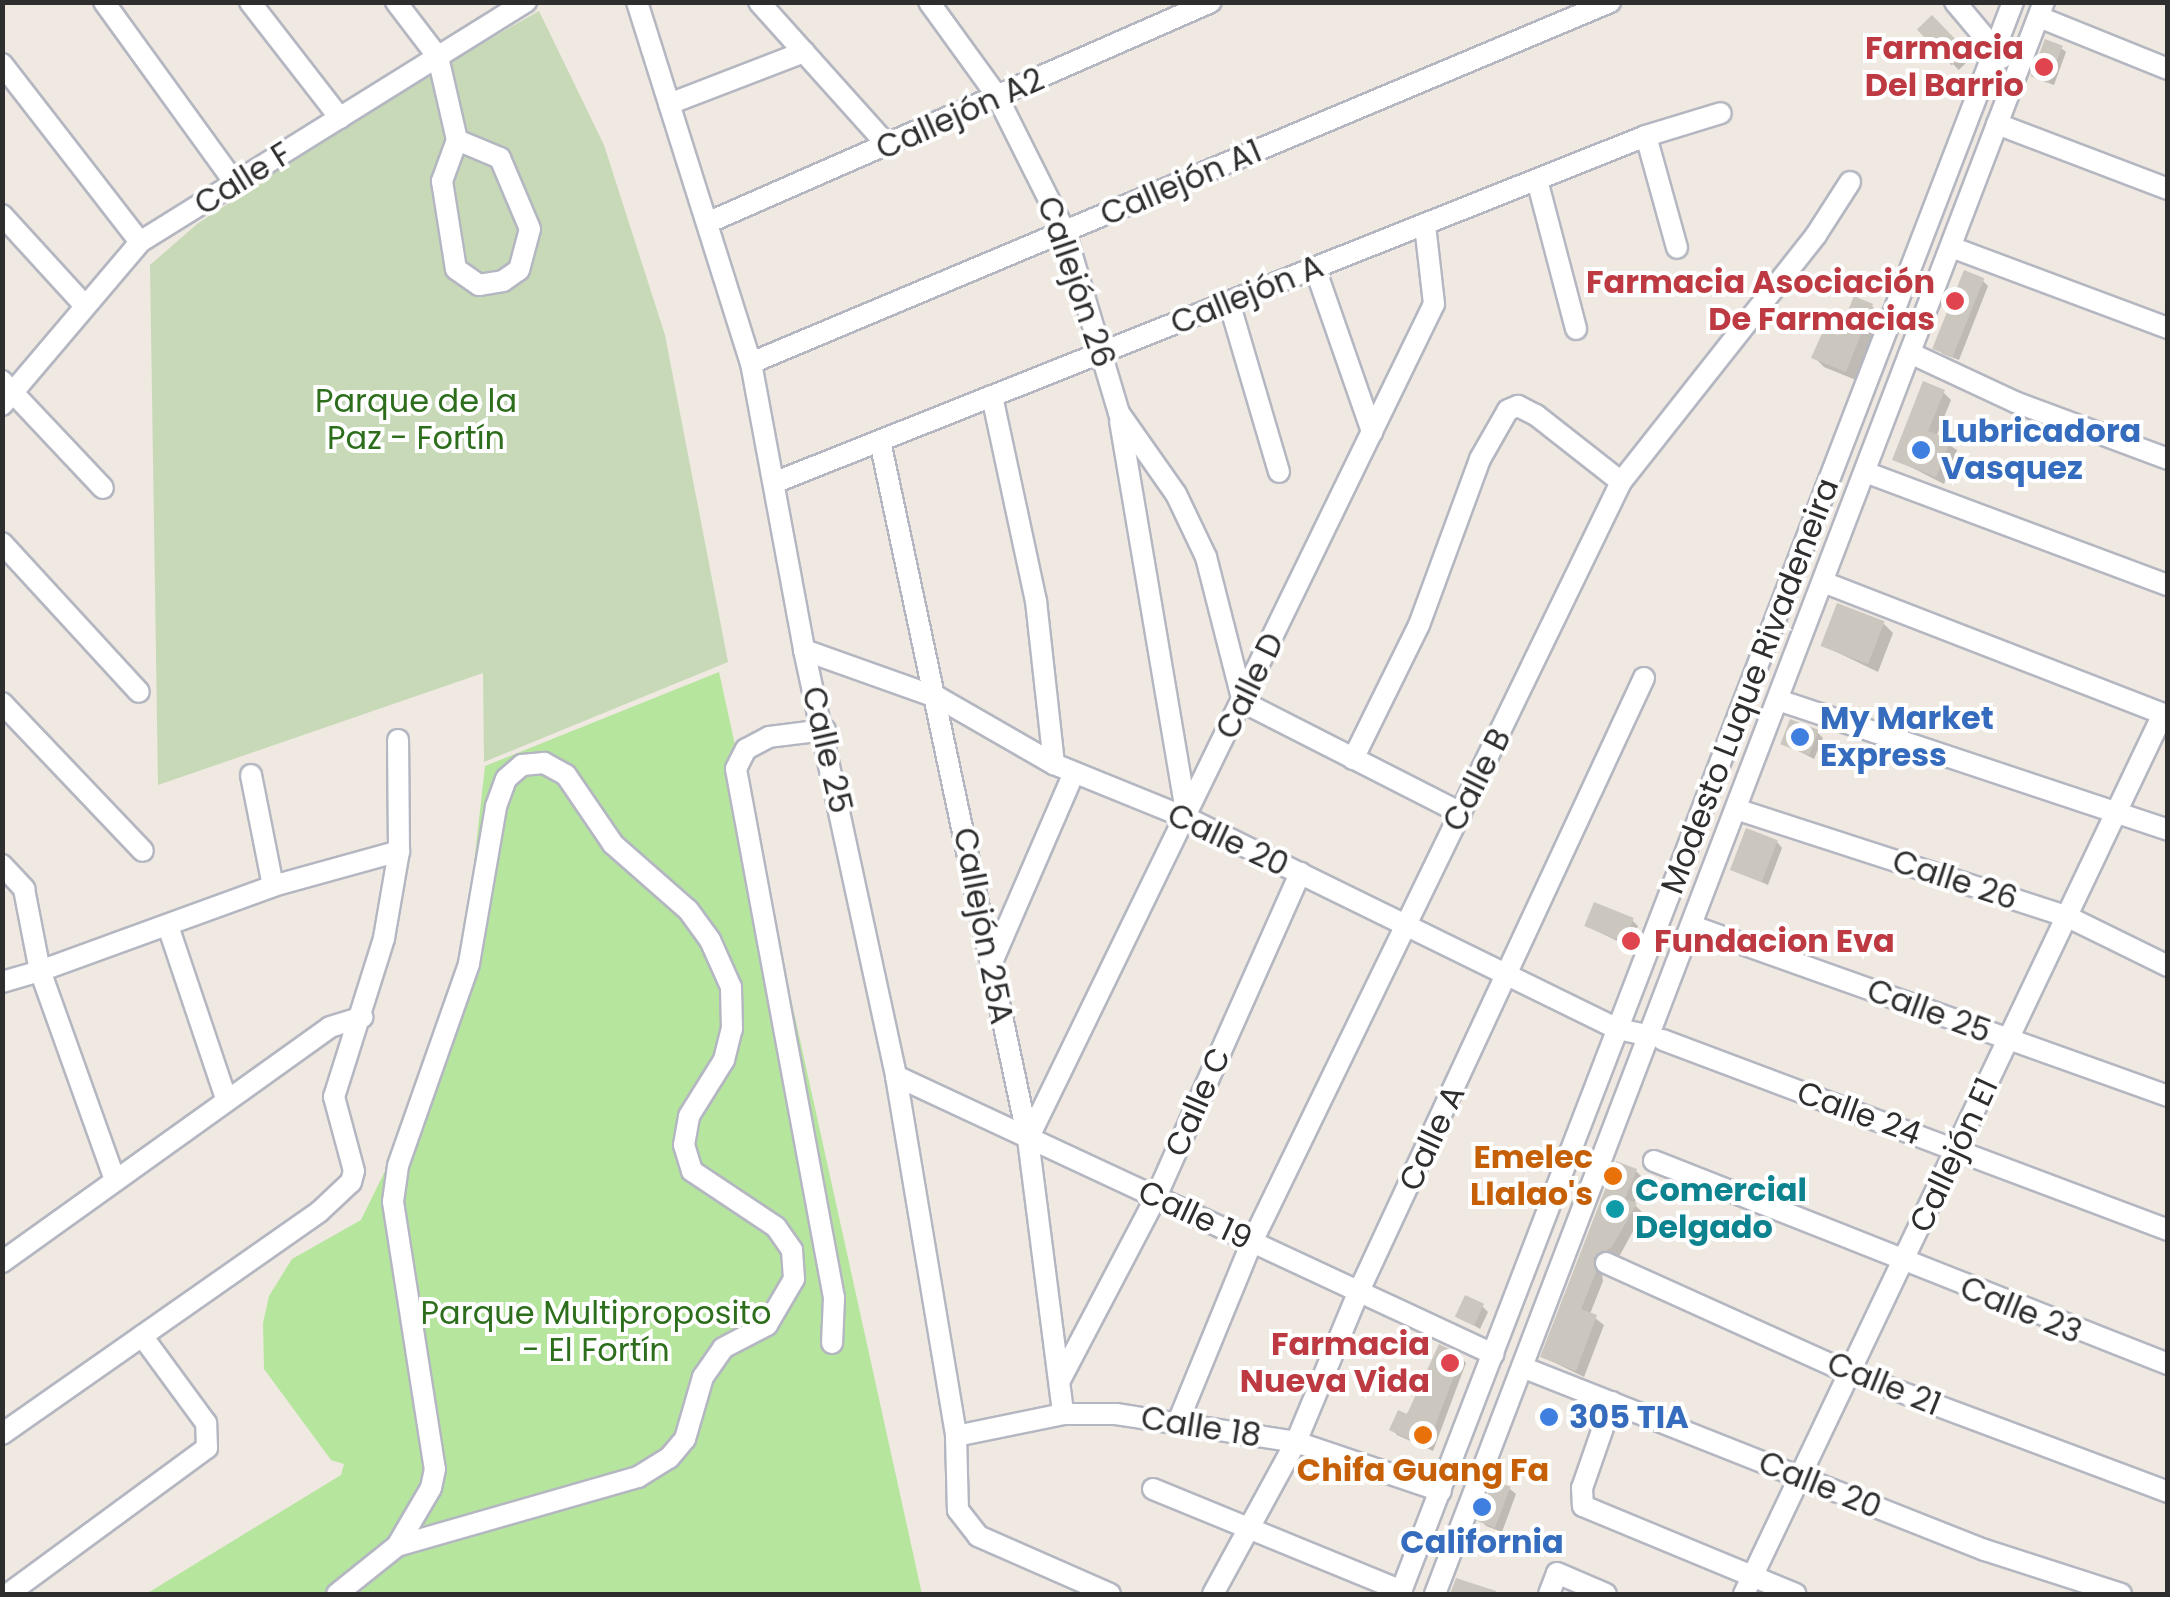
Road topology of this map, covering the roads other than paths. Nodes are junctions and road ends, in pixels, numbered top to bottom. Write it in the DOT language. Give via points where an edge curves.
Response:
graph roads {
  1 [pos="104,2"];
  2 [pos="250,2"];
  3 [pos="396,2"];
  4 [pos="526,2"];
  5 [pos="637,2"];
  6 [pos="758,2"];
  7 [pos="929,2"];
  8 [pos="1212,2"];
  9 [pos="1610,2"];
  10 [pos="1955,2"];
  11 [pos="2013,2"];
  12 [pos="2041,10"];
  13 [pos="1995,50"];
  14 [pos="804,52"];
  15 [pos="438,57"];
  16 [pos="2,64"];
  17 [pos="2168,69"];
  18 [pos="2016,75"];
  19 [pos="998,96"];
  20 [pos="669,104"];
  21 [pos="1721,113"];
  22 [pos="340,118"];
  23 [pos="1998,124"];
  24 [pos="1646,136"];
  25 [pos="458,140"];
  26 [pos="889,146"];
  27 [pos="1537,180"];
  28 [pos="1850,182"];
  29 [pos="235,183"];
  30 [pos="2168,189"];
  31 [pos="1937,194"];
  32 [pos="1964,213"];
  33 [pos="2,215"];
  34 [pos="707,223"];
  35 [pos="1424,224"];
  36 [pos="1065,232"];
  37 [pos="140,242"];
  38 [pos="1951,247"];
  39 [pos="1676,248"];
  40 [pos="1314,268"];
  41 [pos="1229,302"];
  42 [pos="85,306"];
  43 [pos="1889,320"];
  44 [pos="2168,328"];
  45 [pos="1576,329"];
  46 [pos="1104,352"];
  47 [pos="1910,353"];
  48 [pos="751,363"];
  49 [pos="6,392"];
  50 [pos="992,396"];
  51 [pos="1888,410"];
  52 [pos="1118,413"];
  53 [pos="1372,432"];
  54 [pos="880,441"];
  55 [pos="2168,459"];
  56 [pos="1278,472"];
  57 [pos="1865,472"];
  58 [pos="776,482"];
  59 [pos="1621,482"];
  60 [pos="103,488"];
  61 [pos="2,543"];
  62 [pos="1822,582"];
  63 [pos="2168,585"];
  64 [pos="804,650"];
  65 [pos="1644,678"];
  66 [pos="139,692"];
  67 [pos="939,698"];
  68 [pos="1778,700"];
  69 [pos="1243,702"];
  70 [pos="2,703"];
  71 [pos="2165,715"];
  72 [pos="825,730"];
  73 [pos="398,740"];
  74 [pos="1353,759"];
  75 [pos="1054,764"];
  76 [pos="1074,773"];
  77 [pos="251,775"];
  78 [pos="1736,810"];
  79 [pos="2115,810"];
  80 [pos="1460,813"];
  81 [pos="1187,818"];
  82 [pos="2168,830"];
  83 [pos="399,850"];
  84 [pos="143,851"];
  85 [pos="2,865"];
  86 [pos="1300,873"];
  87 [pos="273,886"];
  88 [pos="2066,916"];
  89 [pos="1405,925"];
  90 [pos="168,926"];
  91 [pos="1692,926"];
  92 [pos="1658,930"];
  93 [pos="2168,966"];
  94 [pos="989,969"];
  95 [pos="40,971"];
  96 [pos="1509,976"];
  97 [pos="2,982"];
  98 [pos="1669,984"];
  99 [pos="362,1017"];
  100 [pos="1618,1029"];
  101 [pos="1656,1038"];
  102 [pos="2009,1040"];
  103 [pos="896,1076"];
  104 [pos="2168,1096"];
  105 [pos="226,1098"];
  106 [pos="1028,1139"];
  107 [pos="1957,1149"];
  108 [pos="1568,1156"];
  109 [pos="1654,1161"];
  110 [pos="115,1180"];
  111 [pos="1589,1195"];
  112 [pos="1156,1197"];
  113 [pos="2168,1230"];
  114 [pos="1252,1242"];
  115 [pos="2,1262"];
  116 [pos="1903,1262"];
  117 [pos="1606,1263"];
  118 [pos="1359,1292"];
  119 [pos="142,1336"];
  120 [pos="832,1343"];
  121 [pos="1493,1354"];
  122 [pos="2168,1364"];
  123 [pos="1522,1367"];
  124 [pos="1850,1373"];
  125 [pos="1060,1380"];
  126 [pos="1612,1402"];
  127 [pos="1063,1414"];
  128 [pos="1178,1422"];
  129 [pos="2,1434"];
  130 [pos="956,1436"];
  131 [pos="1296,1442"];
  132 [pos="1802,1478"];
  133 [pos="1153,1490"];
  134 [pos="1440,1491"];
  135 [pos="2168,1492"];
  136 [pos="1250,1531"];
  137 [pos="396,1546"];
  138 [pos="1749,1586"];
  139 [pos="1401,1593"];
  140 [pos="8,1594"];
  141 [pos="337,1594"];
  142 [pos="1110,1594"];
  143 [pos="1214,1594"];
  144 [pos="1435,1594"];
  145 [pos="1549,1594"];
  146 [pos="1606,1594"];
  147 [pos="1795,1594"];
  148 [pos="2121,1594"];
  1 -- 29 [label="street"];
  2 -- 22 [label="street"];
  3 -- 15 [label="street"];
  4 -- 15 [label="street, Calle F"];
  5 -- 20 [label="street, Calle 25"];
  6 -- 14 [label="street"];
  7 -- 19 [label="street, Callejón 26"];
  8 -- 19 [label="street, Callejón A2"];
  9 -- 36 [label="street, Callejón A1"];
  10 -- 13 [label="street"];
  11 -- 13 [label="street, Modesto Luque Rivadeneira"];
  12 -- 17 [label="street"];
  12 -- 18 [label="street, Modesto Luque Rivadeneira"];
  13 -- 18 [label="street"];
  13 -- 31 [label="street, Modesto Luque Rivadeneira"];
  14 -- 20 [label="street"];
  14 -- 26 [label="street"];
  15 -- 22 [label="street, Calle F"];
  15 -- 25 [label="street"];
  16 -- 37 [label="street"];
  18 -- 23 [label="street, Modesto Luque Rivadeneira"];
  19 -- 26 [label="street, Callejón A2"];
  19 -- 36 [label="street, Callejón 26"];
  20 -- 34 [label="street, Calle 25"];
  21 -- 24 [label="street, Callejón A"];
  22 -- 29 [label="street, Calle F"];
  23 -- 30 [label="street"];
  23 -- 32 [label="street, Modesto Luque Rivadeneira"];
  24 -- 27 [label="street, Callejón A"];
  24 -- 39 [label="street"];
  25 -- 25 [label="street" via="442,181 456,269 479,285 503,282 523,261 530,229 500,158"];
  26 -- 34 [label="street, Callejón A2"];
  27 -- 35 [label="street, Callejón A"];
  27 -- 45 [label="street"];
  28 -- 59 [label="street, Calle B" via="1816,236"];
  29 -- 37 [label="street, Calle F"];
  31 -- 32 [label="street"];
  31 -- 43 [label="street, Modesto Luque Rivadeneira"];
  32 -- 38 [label="street, Modesto Luque Rivadeneira"];
  33 -- 42 [label="street"];
  34 -- 48 [label="street, Calle 25"];
  35 -- 40 [label="street, Callejón A"];
  35 -- 53 [label="street, Calle D" via="1434,304"];
  36 -- 46 [label="street, Callejón 26"];
  36 -- 48 [label="street, Callejón A1"];
  37 -- 42 [label="street, Calle F"];
  38 -- 44 [label="street"];
  38 -- 47 [label="street, Modesto Luque Rivadeneira"];
  40 -- 41 [label="street, Callejón A"];
  40 -- 53 [label="street"];
  41 -- 46 [label="street, Callejón A"];
  41 -- 56 [label="street"];
  42 -- 49 [label="street, Calle F"];
  43 -- 51 [label="street" via="1878,384"];
  43 -- 92 [label="street, Modesto Luque Rivadeneira"];
  46 -- 50 [label="street, Callejón A"];
  46 -- 52 [label="street, Callejón 26"];
  47 -- 51 [label="street, Modesto Luque Rivadeneira"];
  47 -- 55 [label="street" via="2015,402"];
  48 -- 58 [label="street, Calle 25"];
  49 -- 60 [label="street"];
  50 -- 54 [label="street, Callejón A"];
  50 -- 75 [label="street" via="1036,602"];
  51 -- 57 [label="street, Modesto Luque Rivadeneira"];
  52 -- 69 [label="street, Callejón 26" via="1190,518"];
  52 -- 81 [label="street, Callejón 26"];
  53 -- 69 [label="street, Calle D"];
  54 -- 58 [label="street, Callejón A"];
  54 -- 67 [label="street, Callejón 25A"];
  57 -- 62 [label="street, Modesto Luque Rivadeneira"];
  57 -- 63 [label="street"];
  58 -- 64 [label="street, Calle 25"];
  59 -- 74 [label="street" via="1536,415 1518,406 1508,410 1480,460 1419,625"];
  59 -- 80 [label="street, Calle B"];
  61 -- 66 [label="street"];
  62 -- 68 [label="street, Modesto Luque Rivadeneira"];
  62 -- 71 [label="street"];
  64 -- 67 [label="street, Calle 20"];
  64 -- 72 [label="street, Calle 25"];
  65 -- 96 [label="street, Calle A"];
  67 -- 75 [label="street, Calle 20"];
  67 -- 94 [label="street, Callejón 25A"];
  68 -- 78 [label="street, Modesto Luque Rivadeneira"];
  68 -- 79 [label="street"];
  69 -- 74 [label="street"];
  69 -- 81 [label="street, Calle D"];
  70 -- 84 [label="street"];
  71 -- 79 [label="street, Callejón E1"];
  72 -- 103 [label="street, Calle 25"];
  72 -- 120 [label="street" via="769,737 746,749 736,769 834,1298"];
  73 -- 83 [label="street"];
  74 -- 80 [label="street"];
  75 -- 76 [label="street, Calle 20"];
  76 -- 81 [label="street, Calle 20"];
  76 -- 94 [label="street"];
  77 -- 87 [label="street"];
  78 -- 88 [label="street, Calle 26"];
  78 -- 91 [label="street, Modesto Luque Rivadeneira"];
  79 -- 82 [label="street"];
  79 -- 88 [label="street, Callejón E1"];
  80 -- 89 [label="street, Calle B"];
  81 -- 86 [label="street, Calle 20"];
  81 -- 106 [label="street, Calle D"];
  83 -- 87 [label="street"];
  83 -- 99 [label="street"];
  85 -- 95 [label="street" via="20,884"];
  86 -- 89 [label="street, Calle 20"];
  86 -- 112 [label="street, Calle C"];
  87 -- 90 [label="street"];
  88 -- 93 [label="street, Calle 26"];
  88 -- 102 [label="street, Callejón E1"];
  89 -- 96 [label="street, Calle 20"];
  89 -- 114 [label="street, Calle B"];
  90 -- 95 [label="street"];
  90 -- 105 [label="street"];
  91 -- 98 [label="street, Modesto Luque Rivadeneira"];
  91 -- 102 [label="street, Calle 25"];
  92 -- 98 [label="street" via="1660,954 1652,976"];
  92 -- 100 [label="street, Modesto Luque Rivadeneira"];
  94 -- 106 [label="street, Callejón 25A"];
  95 -- 97 [label="street"];
  95 -- 110 [label="street"];
  96 -- 100 [label="street, Calle 20"];
  96 -- 118 [label="street, Calle A"];
  98 -- 101 [label="street, Modesto Luque Rivadeneira"];
  99 -- 105 [label="street" via="330,1027"];
  99 -- 119 [label="street" via="334,1097 354,1172 344,1192"];
  100 -- 101 [label="street, Calle 20"];
  100 -- 108 [label="street, Modesto Luque Rivadeneira"];
  101 -- 107 [label="street, Calle 24"];
  101 -- 111 [label="street, Modesto Luque Rivadeneira"];
  102 -- 104 [label="street, Calle 25"];
  102 -- 107 [label="street, Callejón E1"];
  103 -- 106 [label="street, Calle 19"];
  103 -- 130 [label="street, Calle 25"];
  105 -- 110 [label="street"];
  106 -- 112 [label="street, Calle 19"];
  106 -- 125 [label="street, Callejón 25A"];
  107 -- 113 [label="street, Calle 24"];
  107 -- 116 [label="street, Callejón E1"];
  108 -- 111 [label="street" via="1586,1164"];
  108 -- 121 [label="street, Modesto Luque Rivadeneira"];
  109 -- 116 [label="street, Calle 23"];
  110 -- 115 [label="street"];
  111 -- 123 [label="street, Modesto Luque Rivadeneira"];
  112 -- 114 [label="street, Calle 19"];
  112 -- 125 [label="street, Calle C"];
  114 -- 118 [label="street, Calle 19"];
  114 -- 128 [label="street, Calle B"];
  116 -- 122 [label="street, Calle 23"];
  116 -- 124 [label="street, Callejón E1"];
  117 -- 124 [label="street, Calle 21"];
  118 -- 121 [label="street, Calle 19"];
  118 -- 131 [label="street, Calle A"];
  119 -- 129 [label="street"];
  119 -- 140 [label="street" via="206,1422 206,1448"];
  121 -- 134 [label="street, Modesto Luque Rivadeneira"];
  123 -- 126 [label="street, Calle 20"];
  123 -- 144 [label="street, Modesto Luque Rivadeneira"];
  124 -- 132 [label="street, Callejón E1"];
  124 -- 135 [label="street, Calle 21"];
  125 -- 127 [label="street, Callejón 25A"];
  126 -- 132 [label="street, Calle 20"];
  126 -- 138 [label="street" via="1582,1488 1583,1506"];
  127 -- 128 [label="street, Calle 18"];
  127 -- 130 [label="street, Calle 18"];
  128 -- 131 [label="street, Calle 18"];
  130 -- 142 [label="street, Calle 25" via="958,1510 978,1536"];
  131 -- 134 [label="street, Calle 18"];
  131 -- 136 [label="street, Calle A"];
  132 -- 138 [label="street, Callejón E1"];
  132 -- 148 [label="street, Calle 20"];
  133 -- 136 [label="street"];
  134 -- 139 [label="street, Modesto Luque Rivadeneira"];
  136 -- 139 [label="street"];
  136 -- 143 [label="street, Calle A"];
  137 -- 137 [label="street" via="435,1470 393,1202 398,1166 469,964 506,779 522,765 544,763 566,775 613,844 688,910 710,940 731,987 732,1029 724,1060 689,1116 684,1144 692,1170 776,1227 792,1250 794,1279 787,1301 767,1325 723,1348 703,1377 686,1440 669,1458 638,1477"];
  137 -- 141 [label="street"];
  138 -- 147 [label="street"];
  145 -- 146 [label="street" via="1557,1573"];
}
